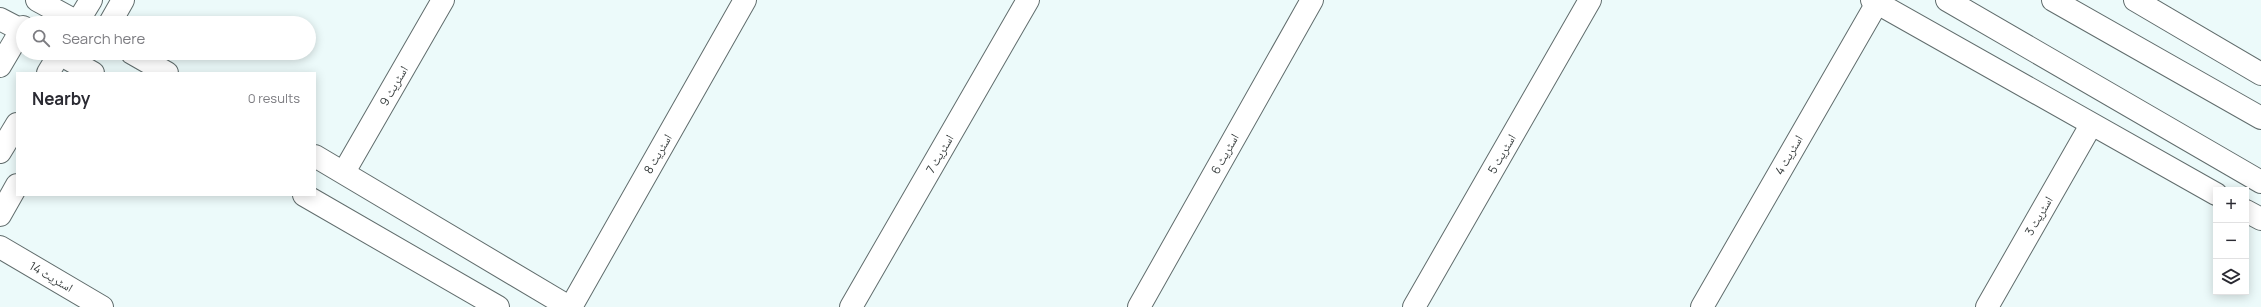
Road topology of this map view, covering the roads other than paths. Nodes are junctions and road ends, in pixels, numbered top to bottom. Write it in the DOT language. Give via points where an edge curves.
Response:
graph roads {
  1 [pos="37,0"];
  2 [pos="90,0"];
  3 [pos="123,0"];
  4 [pos="443,0"];
  5 [pos="745,0"];
  6 [pos="1028,0"];
  7 [pos="1312,0"];
  8 [pos="1590,0"];
  9 [pos="1947,0"];
  10 [pos="2053,0"];
  11 [pos="2135,0"];
  12 [pos="1874,1"];
  13 [pos="29,16"];
  14 [pos="66,16"];
  15 [pos="82,16"];
  16 [pos="114,16"];
  17 [pos="0,19"];
  18 [pos="16,25"];
  19 [pos="16,40"];
  20 [pos="55,60"];
  21 [pos="73,60"];
  22 [pos="145,60"];
  23 [pos="0,66"];
  24 [pos="87,67"];
  25 [pos="49,72"];
  26 [pos="166,72"];
  27 [pos="2261,74"];
  28 [pos="2261,118"];
  29 [pos="2091,125"];
  30 [pos="16,126"];
  31 [pos="0,152"];
  32 [pos="316,157"];
  33 [pos="344,172"];
  34 [pos="2261,182"];
  35 [pos="16,187"];
  36 [pos="2213,192"];
  37 [pos="306,196"];
  38 [pos="2249,213"];
  39 [pos="0,215"];
  40 [pos="2261,219"];
  41 [pos="0,247"];
  42 [pos="102,307"];
  43 [pos="498,307"];
  44 [pos="570,307"];
  45 [pos="851,307"];
  46 [pos="1139,307"];
  47 [pos="1414,307"];
  48 [pos="1702,307"];
  49 [pos="1987,307"];
  1 -- 13 [label="street"];
  1 -- 14 [label="street"];
  2 -- 15 [label="street"];
  3 -- 16 [label="street"];
  4 -- 33 [label="street, اسٹریٹ 9"];
  5 -- 44 [label="street, اسٹریٹ 8"];
  6 -- 45 [label="street, اسٹریٹ 7"];
  7 -- 46 [label="street, اسٹریٹ 6"];
  8 -- 47 [label="street, اسٹریٹ 5"];
  9 -- 34 [label="street"];
  10 -- 28 [label="street"];
  11 -- 27 [label="street"];
  12 -- 29 [label="street"];
  12 -- 48 [label="street, اسٹریٹ 4"];
  17 -- 18 [label="street"];
  19 -- 23 [label="street"];
  20 -- 25 [label="street"];
  21 -- 24 [label="street"];
  22 -- 26 [label="street"];
  29 -- 36 [label="street"];
  29 -- 49 [label="street, اسٹریٹ 3"];
  30 -- 31 [label="street"];
  32 -- 33 [label="street"];
  33 -- 44 [label="street"];
  35 -- 39 [label="street"];
  37 -- 43 [label="street"];
  38 -- 40 [label="street"];
  41 -- 42 [label="street, اسٹریٹ 14"];
}
